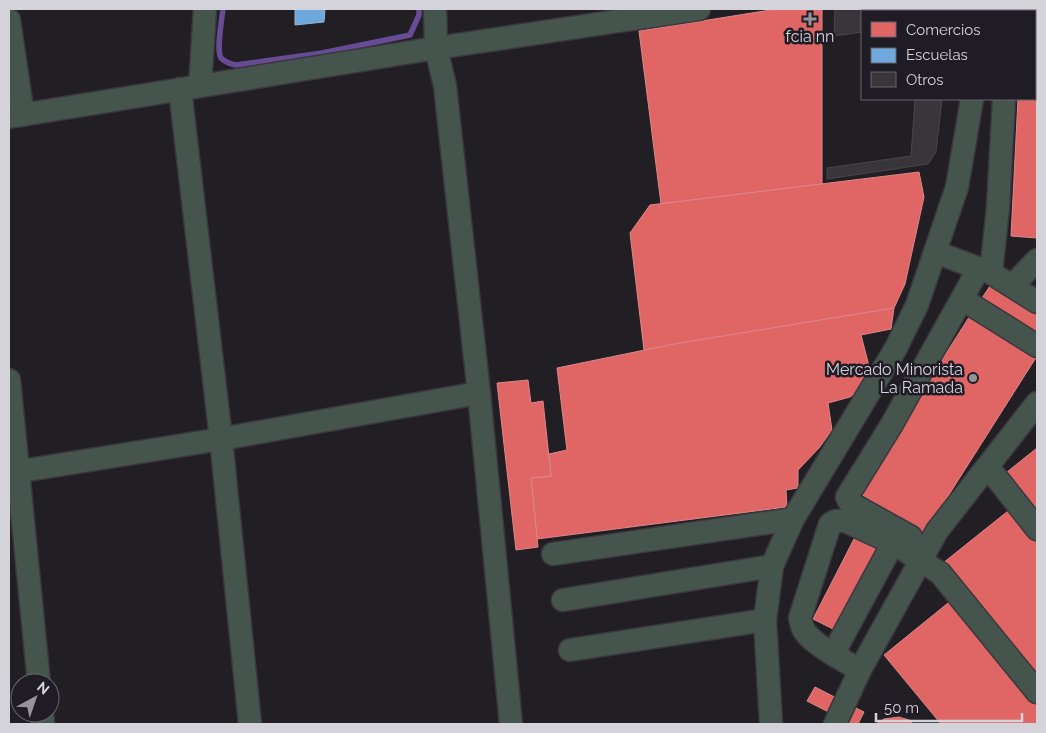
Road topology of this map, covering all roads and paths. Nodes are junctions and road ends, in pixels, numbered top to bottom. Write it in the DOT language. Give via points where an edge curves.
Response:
graph roads {
  1 [pos="205,9"];
  2 [pos="435,9"];
  3 [pos="699,9"];
  4 [pos="9,20"];
  5 [pos="436,48"];
  6 [pos="190,87"];
  7 [pos="972,100"];
  8 [pos="1004,100"];
  9 [pos="16,116"];
  10 [pos="935,252"];
  11 [pos="1037,260"];
  12 [pos="985,271"];
  13 [pos="1012,286"];
  14 [pos="962,300"];
  15 [pos="1037,302"];
  16 [pos="1037,346"];
  17 [pos="9,380"];
  18 [pos="480,393"];
  19 [pos="1037,403"];
  20 [pos="220,439"];
  21 [pos="988,467"];
  22 [pos="14,472"];
  23 [pos="793,519"];
  24 [pos="1037,530"];
  25 [pos="892,543"];
  26 [pos="924,553"];
  27 [pos="552,554"];
  28 [pos="772,566"];
  29 [pos="563,600"];
  30 [pos="765,620"];
  31 [pos="570,650"];
  32 [pos="833,654"];
  33 [pos="860,670"];
  34 [pos="38,673"];
  35 [pos="1037,692"];
  36 [pos="250,724"];
  37 [pos="511,724"];
  38 [pos="771,724"];
  39 [pos="835,724"];
  1 -- 6 [label="street"];
  2 -- 5 [label="street"];
  3 -- 5 [label="street"];
  4 -- 9 [label="street"];
  5 -- 6 [label="street"];
  5 -- 18 [label="street" via="444,86"];
  6 -- 9 [label="street"];
  6 -- 20 [label="street"];
  7 -- 10 [label="street" via="958,187"];
  8 -- 12 [label="street" via="998,207"];
  10 -- 12 [label="street"];
  10 -- 23 [label="street" via="917,305 896,348"];
  11 -- 13 [label="street"];
  12 -- 13 [label="street"];
  12 -- 14 [label="street"];
  13 -- 15 [label="street"];
  14 -- 16 [label="street"];
  14 -- 26 [label="street" via="892,424 846,497 850,503"];
  17 -- 22 [label="street"];
  18 -- 20 [label="street"];
  18 -- 37 [label="street"];
  19 -- 21 [label="street"];
  20 -- 22 [label="street"];
  20 -- 36 [label="street"];
  21 -- 24 [label="street"];
  21 -- 26 [label="street" via="937,531"];
  22 -- 34 [label="street"];
  23 -- 27 [label="street"];
  23 -- 28 [label="street"];
  25 -- 26 [label="street"];
  25 -- 32 [label="street"];
  25 -- 32 [label="street" via="845,521 830,524 800,618 806,634"];
  26 -- 33 [label="street"];
  26 -- 35 [label="street"];
  28 -- 29 [label="street"];
  28 -- 30 [label="street"];
  30 -- 31 [label="street"];
  30 -- 38 [label="street"];
  32 -- 33 [label="street"];
  33 -- 39 [label="street"];
}
